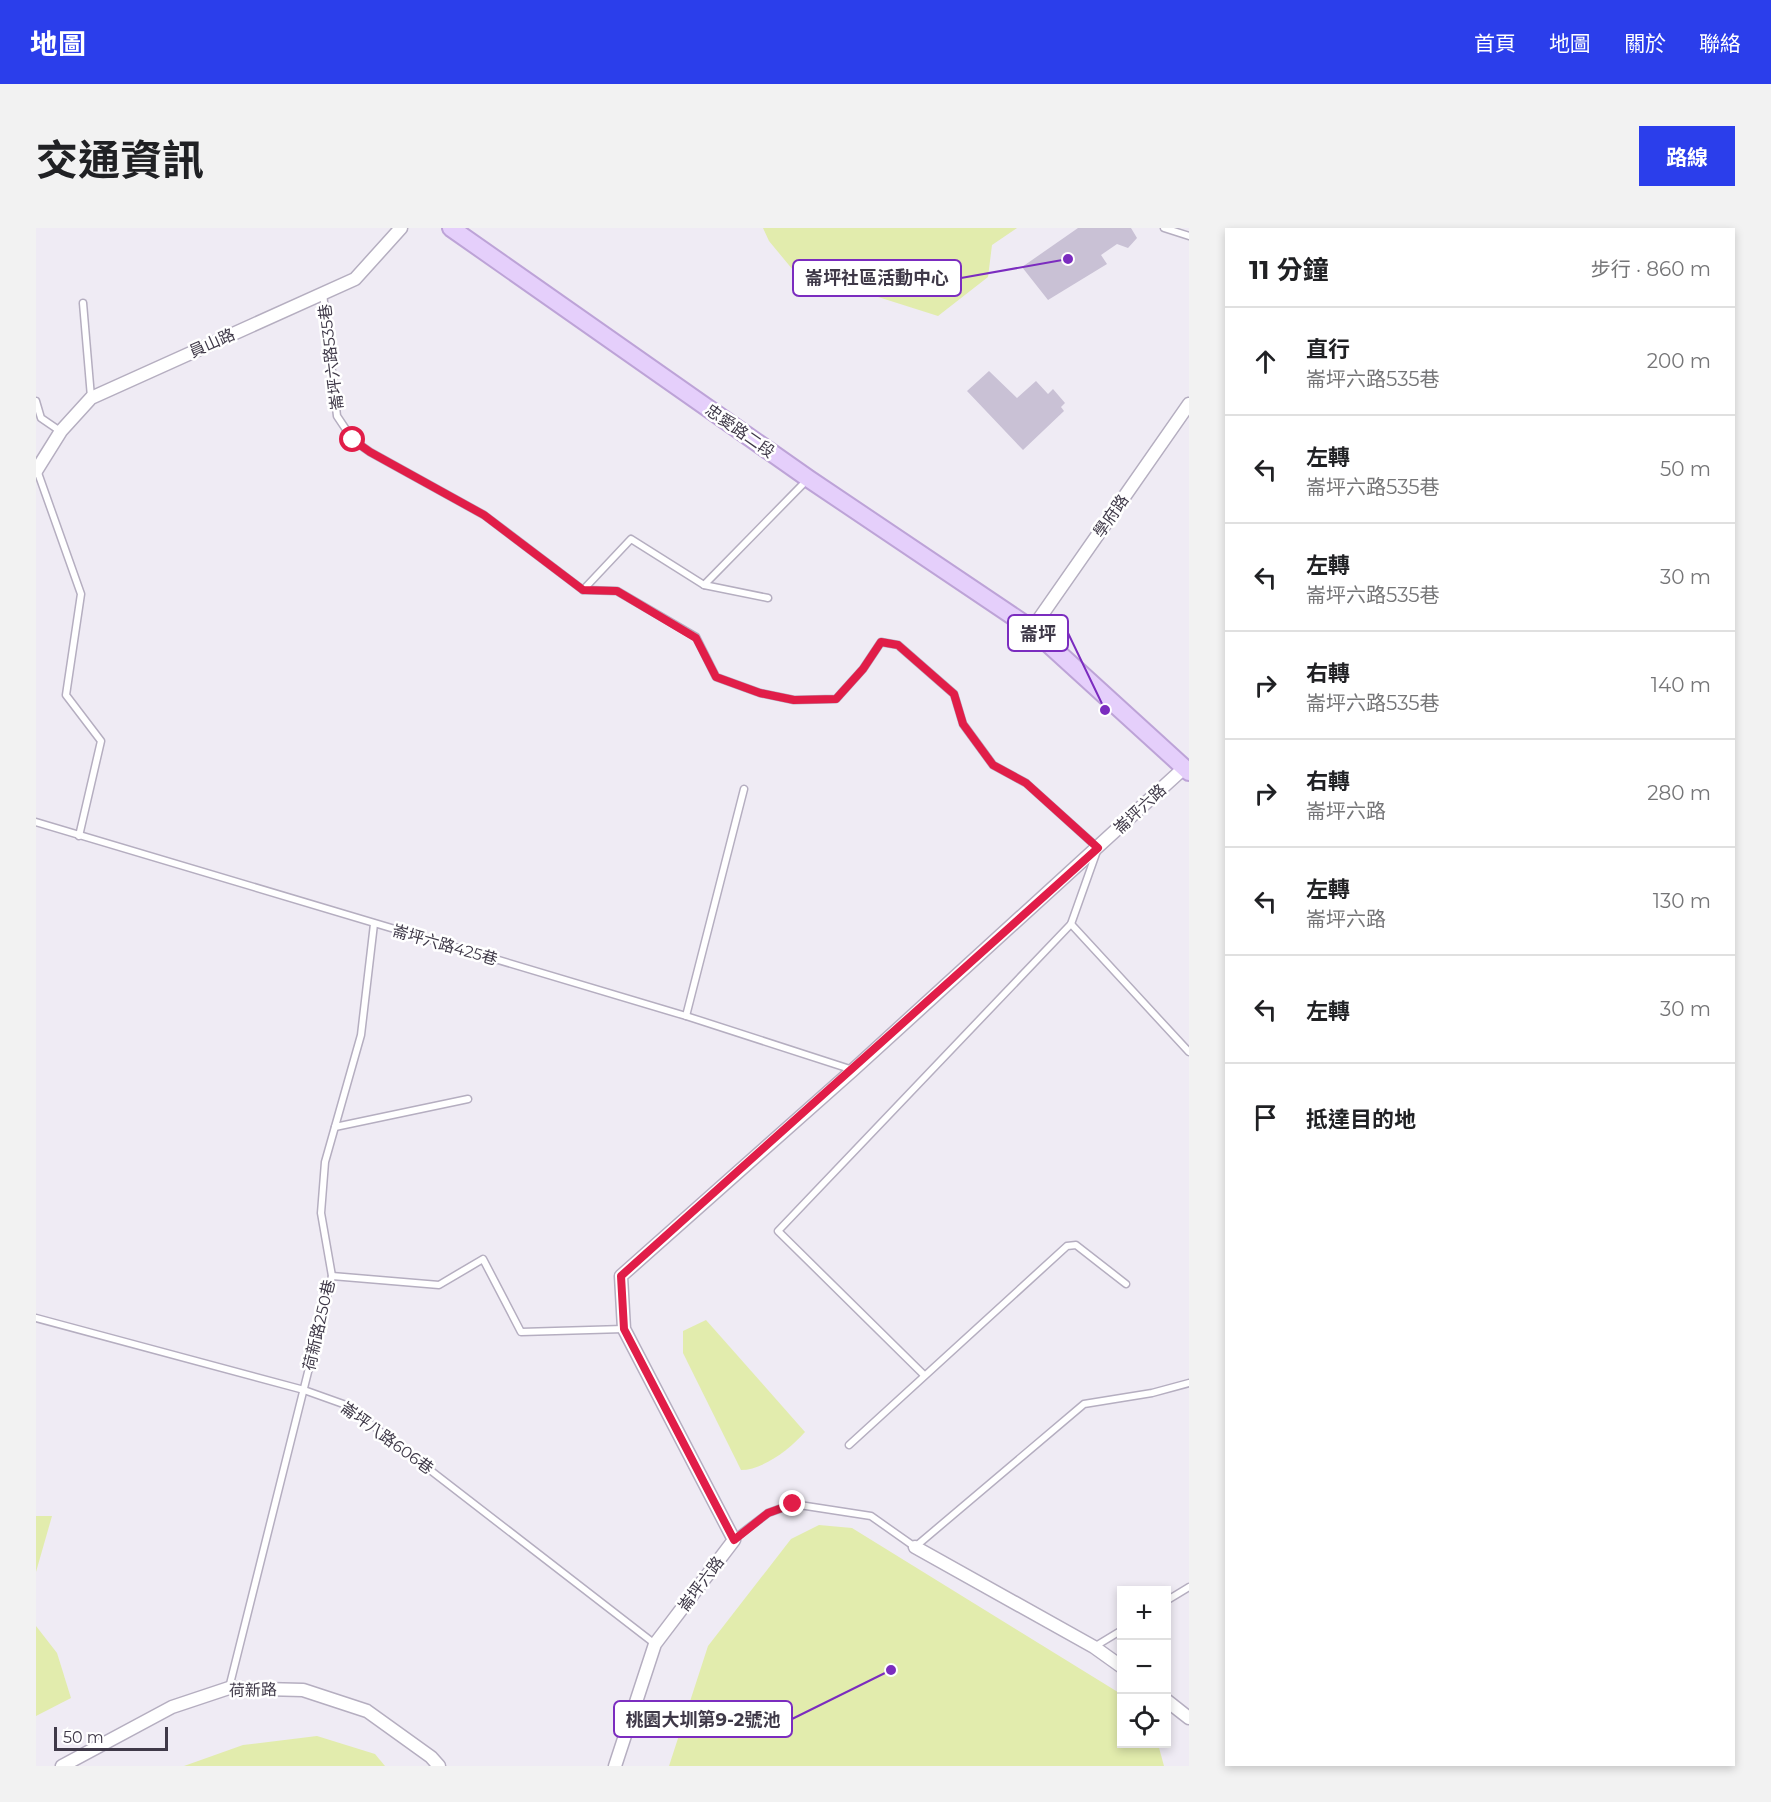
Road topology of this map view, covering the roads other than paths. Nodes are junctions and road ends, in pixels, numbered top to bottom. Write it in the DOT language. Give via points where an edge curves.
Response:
graph roads {
  1 [pos="401,228"];
  2 [pos="451,228"];
  3 [pos="1164,228"];
  4 [pos="1189,236"];
  5 [pos="323,293"];
  6 [pos="83,303"];
  7 [pos="91,398"];
  8 [pos="36,401"];
  9 [pos="1189,404"];
  10 [pos="38,417"];
  11 [pos="61,432"];
  12 [pos="37,471"];
  13 [pos="809,479"];
  14 [pos="705,585"];
  15 [pos="583,590"];
  16 [pos="768,598"];
  17 [pos="1032,629"];
  18 [pos="1186,770"];
  19 [pos="744,789"];
  20 [pos="36,822"];
  21 [pos="79,836"];
  22 [pos="1098,848"];
  23 [pos="374,924"];
  24 [pos="1071,924"];
  25 [pos="686,1016"];
  26 [pos="1189,1052"];
  27 [pos="853,1070"];
  28 [pos="468,1099"];
  29 [pos="335,1127"];
  30 [pos="332,1276"];
  31 [pos="1126,1284"];
  32 [pos="36,1318"];
  33 [pos="624,1329"];
  34 [pos="924,1375"];
  35 [pos="1189,1383"];
  36 [pos="304,1390"];
  37 [pos="849,1445"];
  38 [pos="734,1540"];
  39 [pos="915,1547"];
  40 [pos="1189,1587"];
  41 [pos="1171,1598"];
  42 [pos="1117,1633"];
  43 [pos="655,1644"];
  44 [pos="1094,1647"];
  45 [pos="1117,1663"];
  46 [pos="229,1689"];
  47 [pos="1171,1703"];
  48 [pos="1189,1718"];
  49 [pos="62,1766"];
  50 [pos="439,1766"];
  51 [pos="615,1766"];
  1 -- 5 [label="street, 員山路" via="355,279"];
  2 -- 13 [label="main road, 忠愛路二段"];
  3 -- 4 [label="lane"];
  5 -- 7 [label="street, 員山路"];
  5 -- 15 [label="lane, 崙坪六路535巷" via="337,416 353,440 484,515"];
  6 -- 7 [label="lane"];
  7 -- 11 [label="street, 員山路"];
  8 -- 10 [label="lane"];
  9 -- 17 [label="street, 學府路"];
  10 -- 11 [label="lane"];
  11 -- 12 [label="street, 員山路"];
  12 -- 21 [label="lane" via="81,594 66,695 101,741"];
  13 -- 14 [label="lane"];
  13 -- 17 [label="main road, 忠愛路二段"];
  14 -- 15 [label="lane" via="631,539"];
  14 -- 16 [label="lane"];
  15 -- 22 [label="lane" via="617,591 696,638 716,677 794,700 836,699 881,642 898,645 954,694 963,724 993,765 1026,783"];
  17 -- 18 [label="main road, 忠愛路二段"];
  18 -- 22 [label="street, 崙坪六路"];
  19 -- 25 [label="lane"];
  20 -- 21 [label="lane, 崙坪六路425巷"];
  21 -- 23 [label="lane, 崙坪六路425巷"];
  22 -- 24 [label="lane"];
  22 -- 27 [label="street, 崙坪六路"];
  23 -- 25 [label="lane, 崙坪六路425巷"];
  23 -- 29 [label="lane, 荷新路250巷" via="361,1035"];
  24 -- 26 [label="lane"];
  24 -- 34 [label="lane" via="778,1231"];
  25 -- 27 [label="lane, 崙坪六路425巷"];
  27 -- 33 [label="street, 崙坪六路" via="621,1276"];
  28 -- 29 [label="lane"];
  29 -- 30 [label="lane, 荷新路250巷" via="325,1162 321,1213"];
  30 -- 33 [label="lane" via="439,1285 483,1259 521,1332"];
  30 -- 36 [label="lane, 荷新路250巷"];
  31 -- 34 [label="lane" via="1076,1245 1067,1246"];
  32 -- 36 [label="lane, 崙坪八路606巷"];
  33 -- 38 [label="street, 崙坪六路"];
  34 -- 37 [label="lane"];
  35 -- 39 [label="lane" via="1084,1404"];
  36 -- 43 [label="lane, 崙坪八路606巷" via="346,1405"];
  36 -- 46 [label="lane, 荷新路250巷"];
  38 -- 39 [label="lane" via="768,1513 793,1504 871,1516"];
  38 -- 43 [label="street, 崙坪六路"];
  39 -- 44 [label="street"];
  40 -- 41 [label="lane"];
  42 -- 44 [label="lane"];
  43 -- 51 [label="street, 崙坪六路"];
  44 -- 45 [label="street"];
  46 -- 49 [label="street, 荷新路" via="172,1707"];
  46 -- 50 [label="street, 荷新路" via="303,1690 367,1712"];
  47 -- 48 [label="street"];
}
